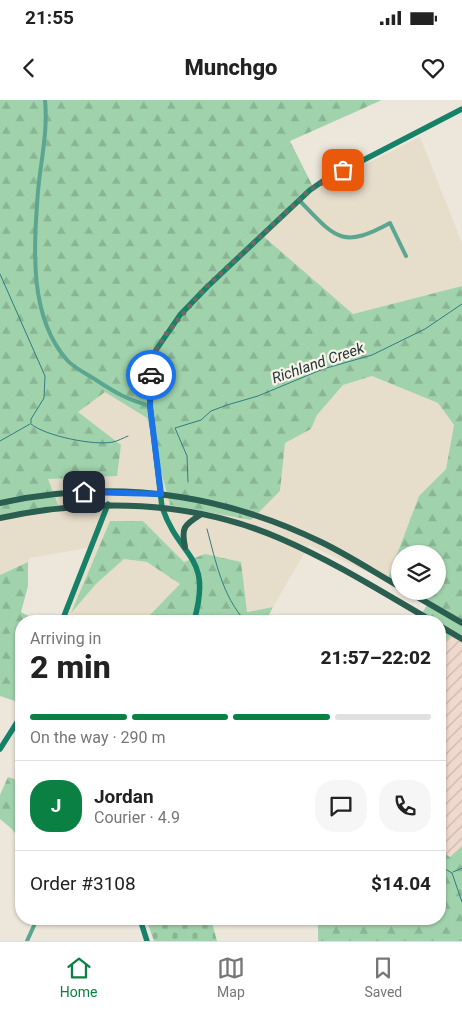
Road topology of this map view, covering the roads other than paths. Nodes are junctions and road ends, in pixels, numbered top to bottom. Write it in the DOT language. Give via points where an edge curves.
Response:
graph roads {
  1 [pos="44,100"];
  2 [pos="462,109"];
  3 [pos="300,201"];
  4 [pos="406,256"];
  5 [pos="150,406"];
  6 [pos="161,494"];
  7 [pos="0,503"];
  8 [pos="108,504"];
  9 [pos="162,507"];
  10 [pos="200,515"];
  11 [pos="0,518"];
  12 [pos="185,547"];
  13 [pos="391,582"];
  14 [pos="422,600"];
  15 [pos="429,604"];
  16 [pos="64,615"];
  17 [pos="195,615"];
  18 [pos="422,615"];
  19 [pos="462,623"];
  20 [pos="446,629"];
  21 [pos="462,638"];
  22 [pos="15,725"];
  23 [pos="0,749"];
  24 [pos="34,925"];
  25 [pos="142,925"];
  26 [pos="27,941"];
  27 [pos="148,941"];
  1 -- 5 [label="street" via="46,127 38,192 36,271 47,327 68,361 123,398"];
  2 -- 3 [label="street" via="323,181"];
  3 -- 4 [label="street" via="329,230 342,237 366,236 390,223"];
  3 -- 5 [label="street" via="206,287 166,334 156,350 150,381"];
  5 -- 6 [label="street"];
  6 -- 7 [label="main road" via="69,493"];
  6 -- 9 [label="street"];
  6 -- 13 [label="main road" via="233,508 282,524 322,542"];
  8 -- 9 [label="main road"];
  8 -- 11 [label="main road" via="42,509"];
  8 -- 16 [label="street"];
  9 -- 10 [label="main road"];
  9 -- 12 [label="street" via="168,523"];
  10 -- 12 [label="main road" via="187,523 182,534"];
  10 -- 18 [label="main road" via="278,537"];
  12 -- 17 [label="street" via="198,568 201,587"];
  14 -- 15 [label="main road"];
  15 -- 18 [label="main road"];
  15 -- 19 [label="main road"];
  20 -- 21 [label="main road"];
  22 -- 23 [label="street"];
  24 -- 26 [label="street"];
  25 -- 27 [label="street"];
}
